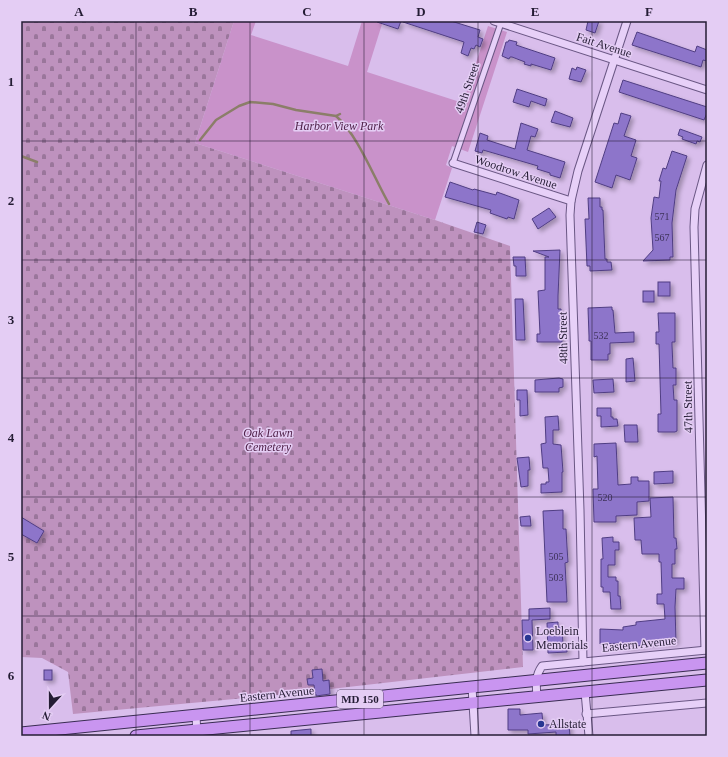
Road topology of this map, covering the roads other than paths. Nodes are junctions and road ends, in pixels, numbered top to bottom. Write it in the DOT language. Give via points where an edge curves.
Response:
graph roads {
  1 [pos="627,21"];
  2 [pos="499,22"];
  3 [pos="615,60"];
  4 [pos="707,90"];
  5 [pos="454,163"];
  6 [pos="707,165"];
  7 [pos="571,201"];
  8 [pos="706,650"];
  9 [pos="583,662"];
  10 [pos="707,663"];
  11 [pos="584,676"];
  12 [pos="707,680"];
  13 [pos="536,681"];
  14 [pos="472,687"];
  15 [pos="585,692"];
  16 [pos="537,697"];
  17 [pos="473,703"];
  18 [pos="707,703"];
  19 [pos="586,714"];
  20 [pos="196,715"];
  21 [pos="21,733"];
  22 [pos="196,733"];
  23 [pos="35,734"];
  24 [pos="136,736"];
  25 [pos="475,736"];
  26 [pos="588,736"];
  1 -- 3 [label="street, 48th Street"];
  2 -- 3 [label="street, Fait Avenue"];
  2 -- 5 [label="street, 49th Street"];
  3 -- 4 [label="street, Fait Avenue"];
  3 -- 7 [label="street, 48th Street" via="578,171"];
  5 -- 7 [label="street, Woodrow Avenue"];
  6 -- 8 [label="street, 47th Street" via="695,210 694,226"];
  7 -- 9 [label="street, 48th Street"];
  8 -- 9 [label="street, Eastern Avenue"];
  9 -- 13 [label="street, Eastern Avenue" via="542,666 537,673"];
  10 -- 11 [label="main road, Eastern Avenue / MD 150"];
  11 -- 13 [label="main road, Eastern Avenue / MD 150"];
  11 -- 15 [label="main road"];
  12 -- 15 [label="main road, MD 150"];
  13 -- 14 [label="main road, Eastern Avenue / MD 150"];
  13 -- 16 [label="street"];
  14 -- 17 [label="street"];
  14 -- 20 [label="main road, Eastern Avenue / MD 150"];
  15 -- 16 [label="main road, MD 150"];
  15 -- 19 [label="street"];
  16 -- 17 [label="main road, MD 150"];
  17 -- 22 [label="main road, MD 150"];
  17 -- 25 [label="street"];
  18 -- 19 [label="street"];
  19 -- 26 [label="street"];
  20 -- 22 [label="street"];
  20 -- 23 [label="main road, Eastern Avenue / MD 150"];
  21 -- 23 [label="main road, Eastern Avenue / MD 150"];
  22 -- 24 [label="main road, MD 150"];
}
